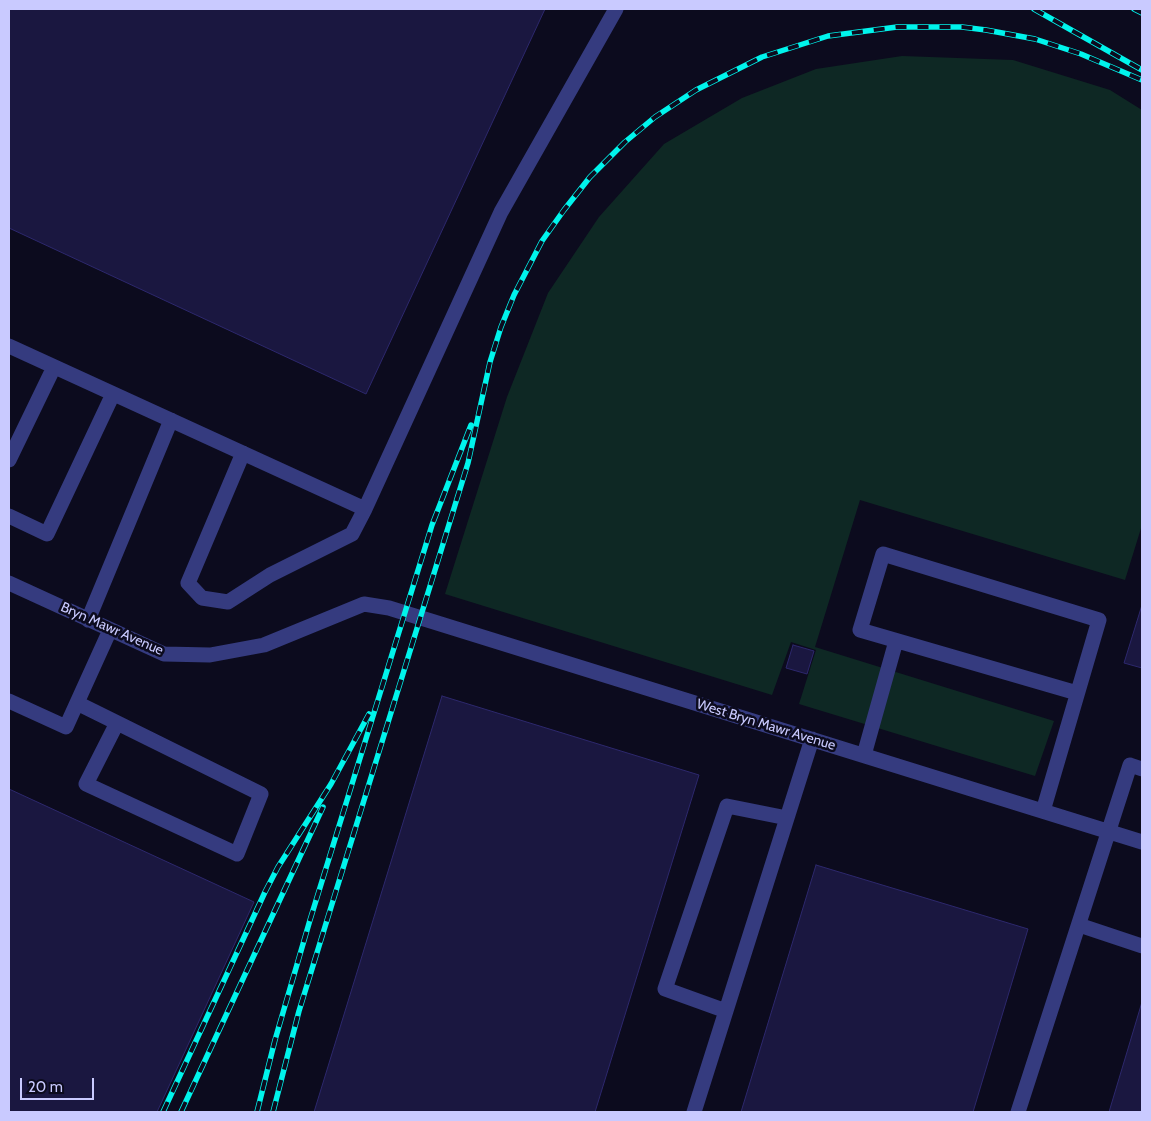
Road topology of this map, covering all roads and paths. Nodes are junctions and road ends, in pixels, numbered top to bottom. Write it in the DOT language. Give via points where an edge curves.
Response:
graph roads {
  1 [pos="616,9"];
  2 [pos="9,346"];
  3 [pos="54,367"];
  4 [pos="113,394"];
  5 [pos="171,420"];
  6 [pos="243,453"];
  7 [pos="9,460"];
  8 [pos="365,509"];
  9 [pos="9,516"];
  10 [pos="9,583"];
  11 [pos="389,608"];
  12 [pos="88,620"];
  13 [pos="110,630"];
  14 [pos="896,641"];
  15 [pos="1077,693"];
  16 [pos="9,701"];
  17 [pos="77,703"];
  18 [pos="117,723"];
  19 [pos="812,739"];
  20 [pos="864,755"];
  21 [pos="1142,769"];
  22 [pos="1043,811"];
  23 [pos="787,818"];
  24 [pos="1109,832"];
  25 [pos="1142,842"];
  26 [pos="1079,925"];
  27 [pos="1142,946"];
  28 [pos="726,1012"];
  29 [pos="694,1112"];
  30 [pos="1018,1112"];
  1 -- 8 [label="street" via="501,212"];
  2 -- 3 [label="street"];
  3 -- 4 [label="street"];
  3 -- 7 [label="street"];
  4 -- 5 [label="street"];
  4 -- 9 [label="street" via="46,534"];
  5 -- 6 [label="street"];
  5 -- 12 [label="street"];
  6 -- 8 [label="street"];
  6 -- 8 [label="street" via="188,583 202,598 228,602 270,575 352,534"];
  10 -- 12 [label="street, Bryn Mawr Avenue"];
  11 -- 13 [label="street, Bryn Mawr Avenue" via="364,604 264,645 210,656 164,654"];
  11 -- 19 [label="street, West Bryn Mawr Avenue"];
  12 -- 13 [label="street, Bryn Mawr Avenue"];
  13 -- 17 [label="street"];
  14 -- 15 [label="street"];
  14 -- 15 [label="street" via="860,630 883,554 1099,620"];
  14 -- 20 [label="street"];
  15 -- 22 [label="street"];
  16 -- 17 [label="street" via="66,727"];
  17 -- 18 [label="street"];
  18 -- 18 [label="street" via="261,794 237,854 86,784"];
  19 -- 20 [label="street, West Bryn Mawr Avenue"];
  19 -- 23 [label="street"];
  20 -- 22 [label="street, West Bryn Mawr Avenue"];
  21 -- 24 [label="street" via="1130,765"];
  22 -- 24 [label="street, West Bryn Mawr Avenue"];
  23 -- 28 [label="street"];
  23 -- 28 [label="street" via="727,806 665,990"];
  24 -- 25 [label="street, West Bryn Mawr Avenue"];
  24 -- 26 [label="street"];
  26 -- 27 [label="street"];
  26 -- 30 [label="street"];
  28 -- 29 [label="street"];
}
